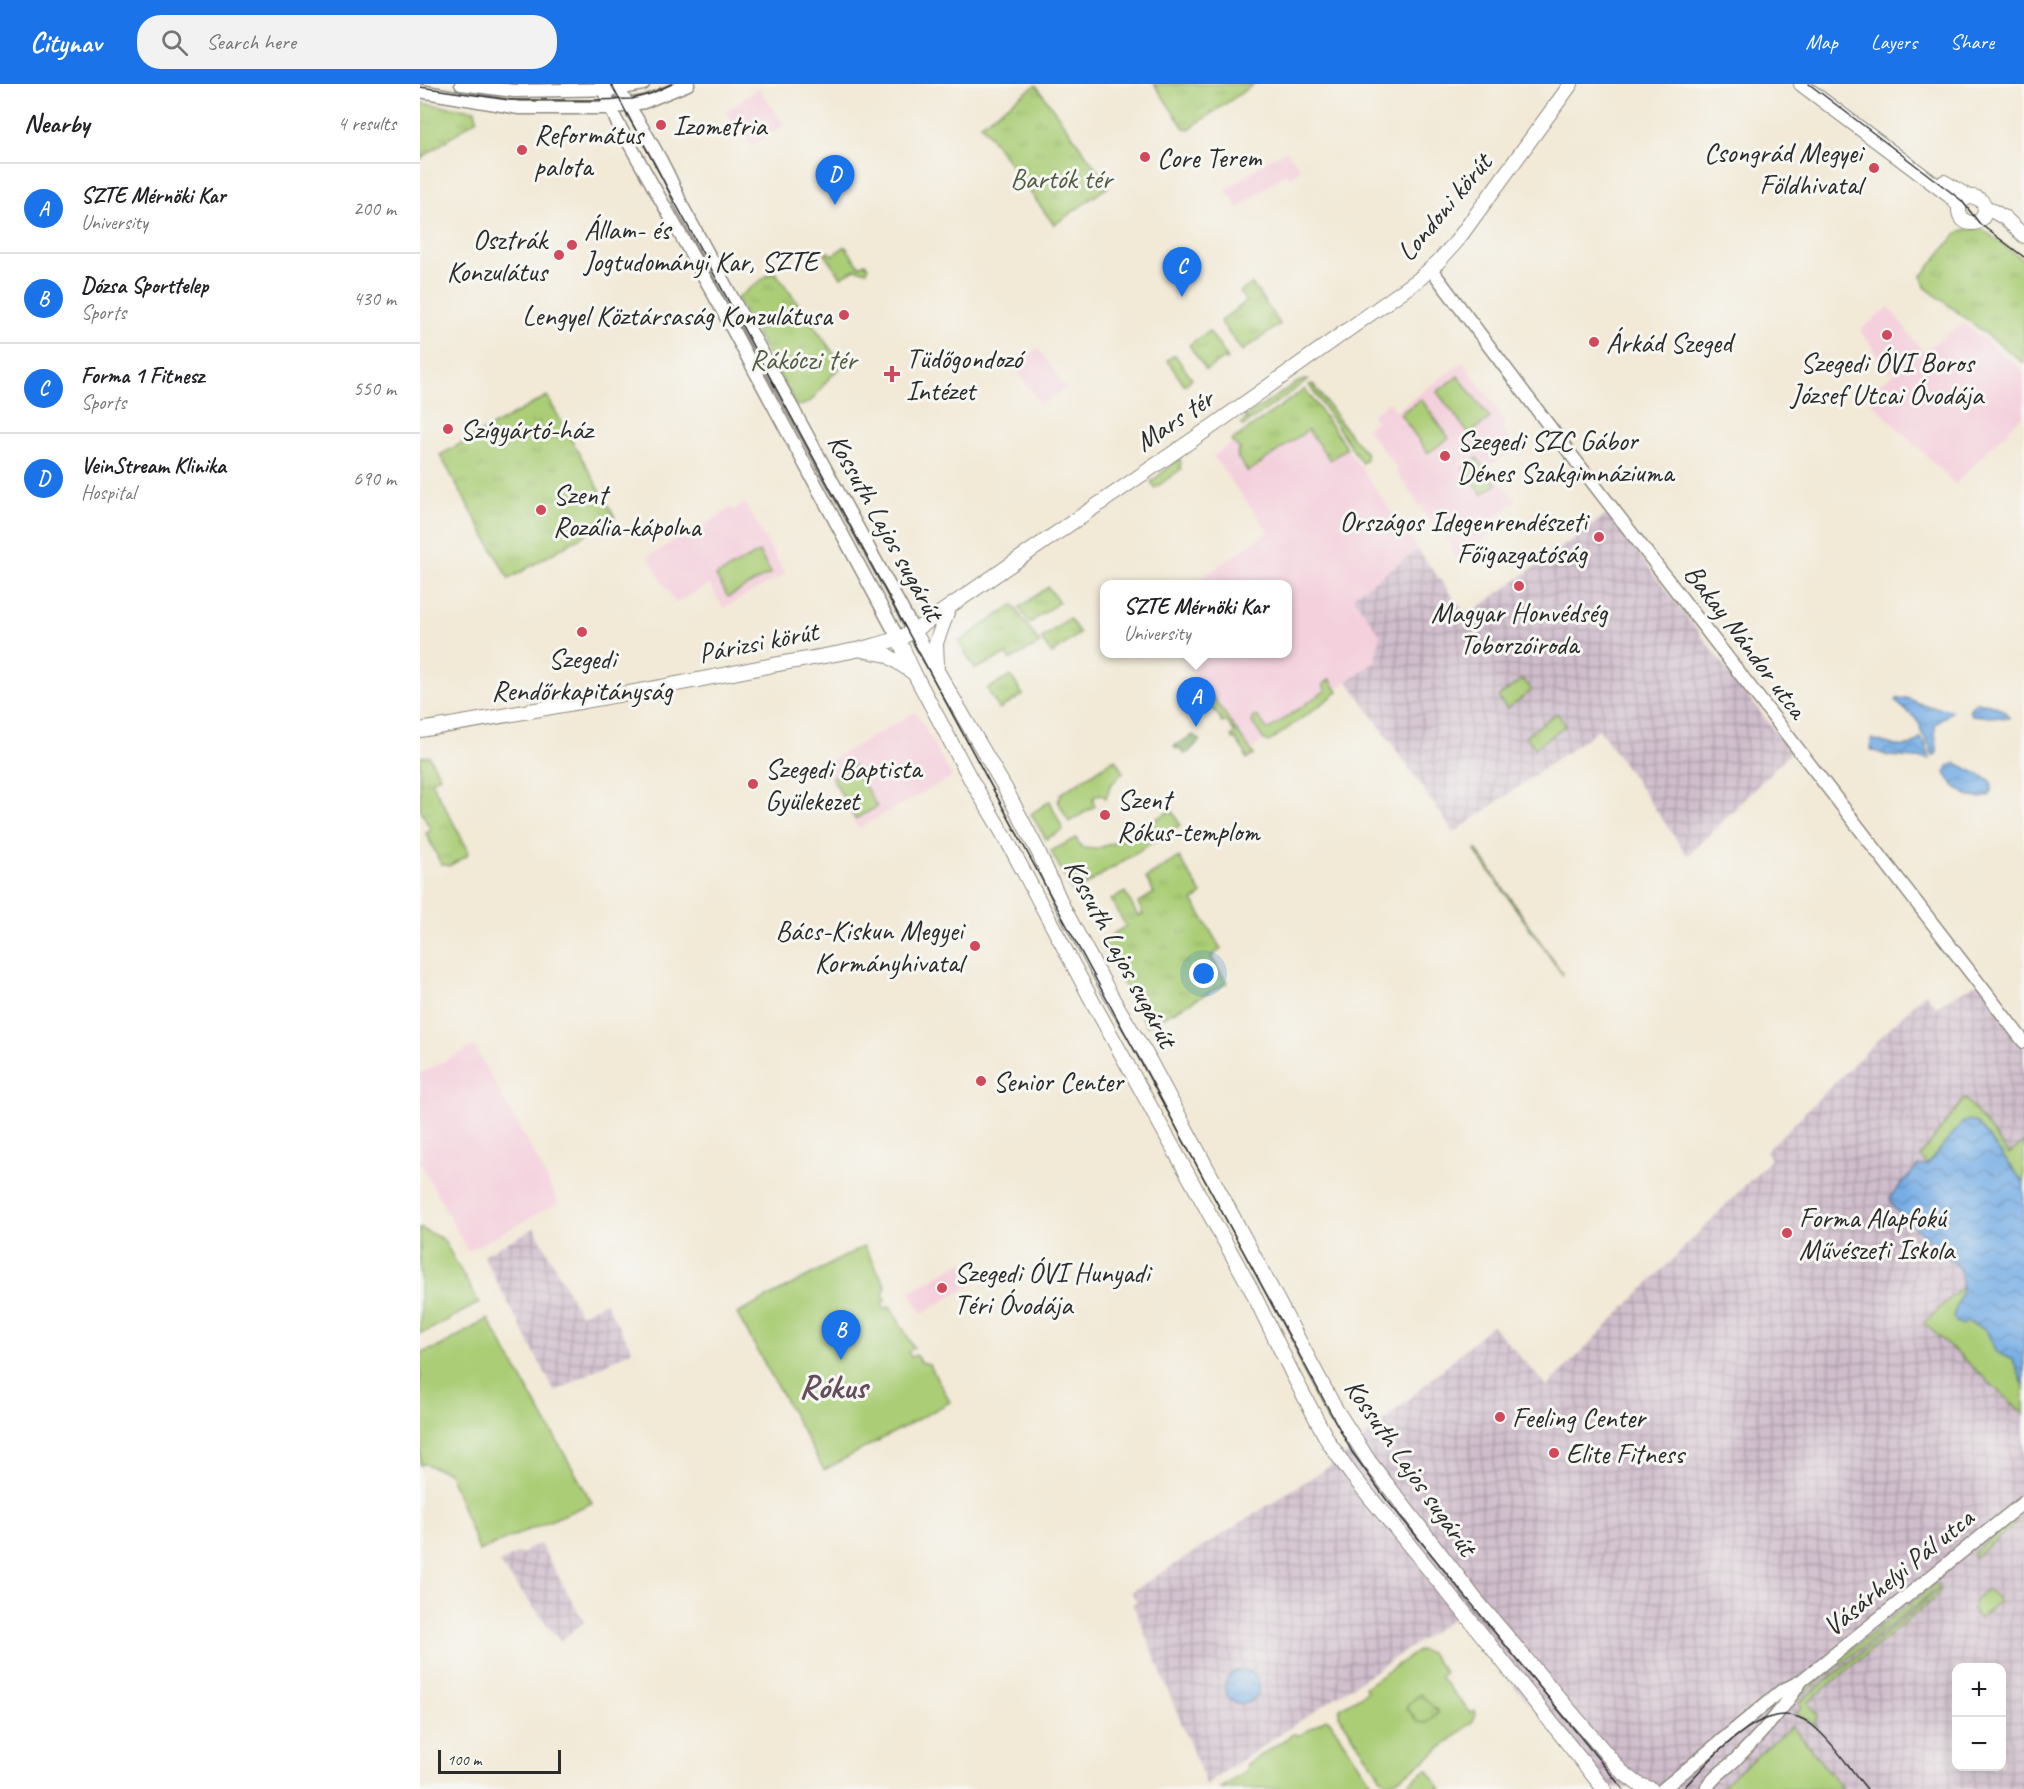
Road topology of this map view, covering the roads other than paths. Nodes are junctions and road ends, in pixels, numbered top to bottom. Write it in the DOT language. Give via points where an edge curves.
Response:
graph roads {
  1 [pos="461,84"];
  2 [pos="643,84"];
  3 [pos="688,84"];
  4 [pos="1571,84"];
  5 [pos="1801,84"];
  6 [pos="1816,84"];
  7 [pos="610,86"];
  8 [pos="420,91"];
  9 [pos="630,106"];
  10 [pos="611,108"];
  11 [pos="1964,202"];
  12 [pos="1982,212"];
  13 [pos="2024,238"];
  14 [pos="1431,269"];
  15 [pos="1305,360"];
  16 [pos="1071,521"];
  17 [pos="948,610"];
  18 [pos="914,631"];
  19 [pos="898,638"];
  20 [pos="857,649"];
  21 [pos="938,672"];
  22 [pos="914,673"];
  23 [pos="420,730"];
  24 [pos="2024,1042"];
  25 [pos="2024,1502"];
  26 [pos="1801,1681"];
  27 [pos="1604,1789"];
  28 [pos="1651,1789"];
  29 [pos="1663,1789"];
  30 [pos="1706,1789"];
  1 -- 7 [label="street" via="507,91"];
  2 -- 7 [label="street"];
  3 -- 9 [label="street"];
  4 -- 14 [label="main road, Londoni körút" via="1456,242"];
  5 -- 11 [label="main road" via="1950,196"];
  6 -- 11 [label="main road" via="1954,190"];
  7 -- 9 [label="street, Kossuth Lajos sugárút"];
  7 -- 10 [label="street, Kossuth Lajos sugárút"];
  8 -- 10 [label="street" via="519,108"];
  9 -- 10 [label="street"];
  9 -- 18 [label="street, Kossuth Lajos sugárút"];
  10 -- 19 [label="street, Kossuth Lajos sugárút"];
  11 -- 12 [label="main road" via="1978,198"];
  11 -- 12 [label="main road" via="1960,216 1966,221 1974,222"];
  12 -- 13 [label="main road"];
  14 -- 15 [label="main road, Londoni körút"];
  14 -- 24 [label="street, Bakay Nándor utca"];
  15 -- 16 [label="main road, Mars tér"];
  16 -- 17 [label="main road, Párizsi körút"];
  17 -- 18 [label="main road, Párizsi körút"];
  17 -- 21 [label="main road" via="936,643"];
  18 -- 19 [label="main road, Párizsi körút"];
  18 -- 21 [label="main road, Kossuth Lajos sugárút"];
  19 -- 20 [label="main road, Párizsi körút"];
  19 -- 22 [label="main road, Kossuth Lajos sugárút"];
  20 -- 22 [label="main road" via="887,655"];
  20 -- 23 [label="main road, Párizsi körút"];
  21 -- 28 [label="main road, Kossuth Lajos sugárút" via="1005,788 1063,907 1358,1446 1476,1600 1621,1771"];
  22 -- 27 [label="main road, Kossuth Lajos sugárút" via="1251,1289 1329,1443"];
  25 -- 26 [label="street, Vásárhelyi Pál utca"];
  26 -- 29 [label="street, Vásárhelyi Pál utca" via="1781,1691"];
  26 -- 30 [label="street, Vásárhelyi Pál utca" via="1776,1718"];
}
